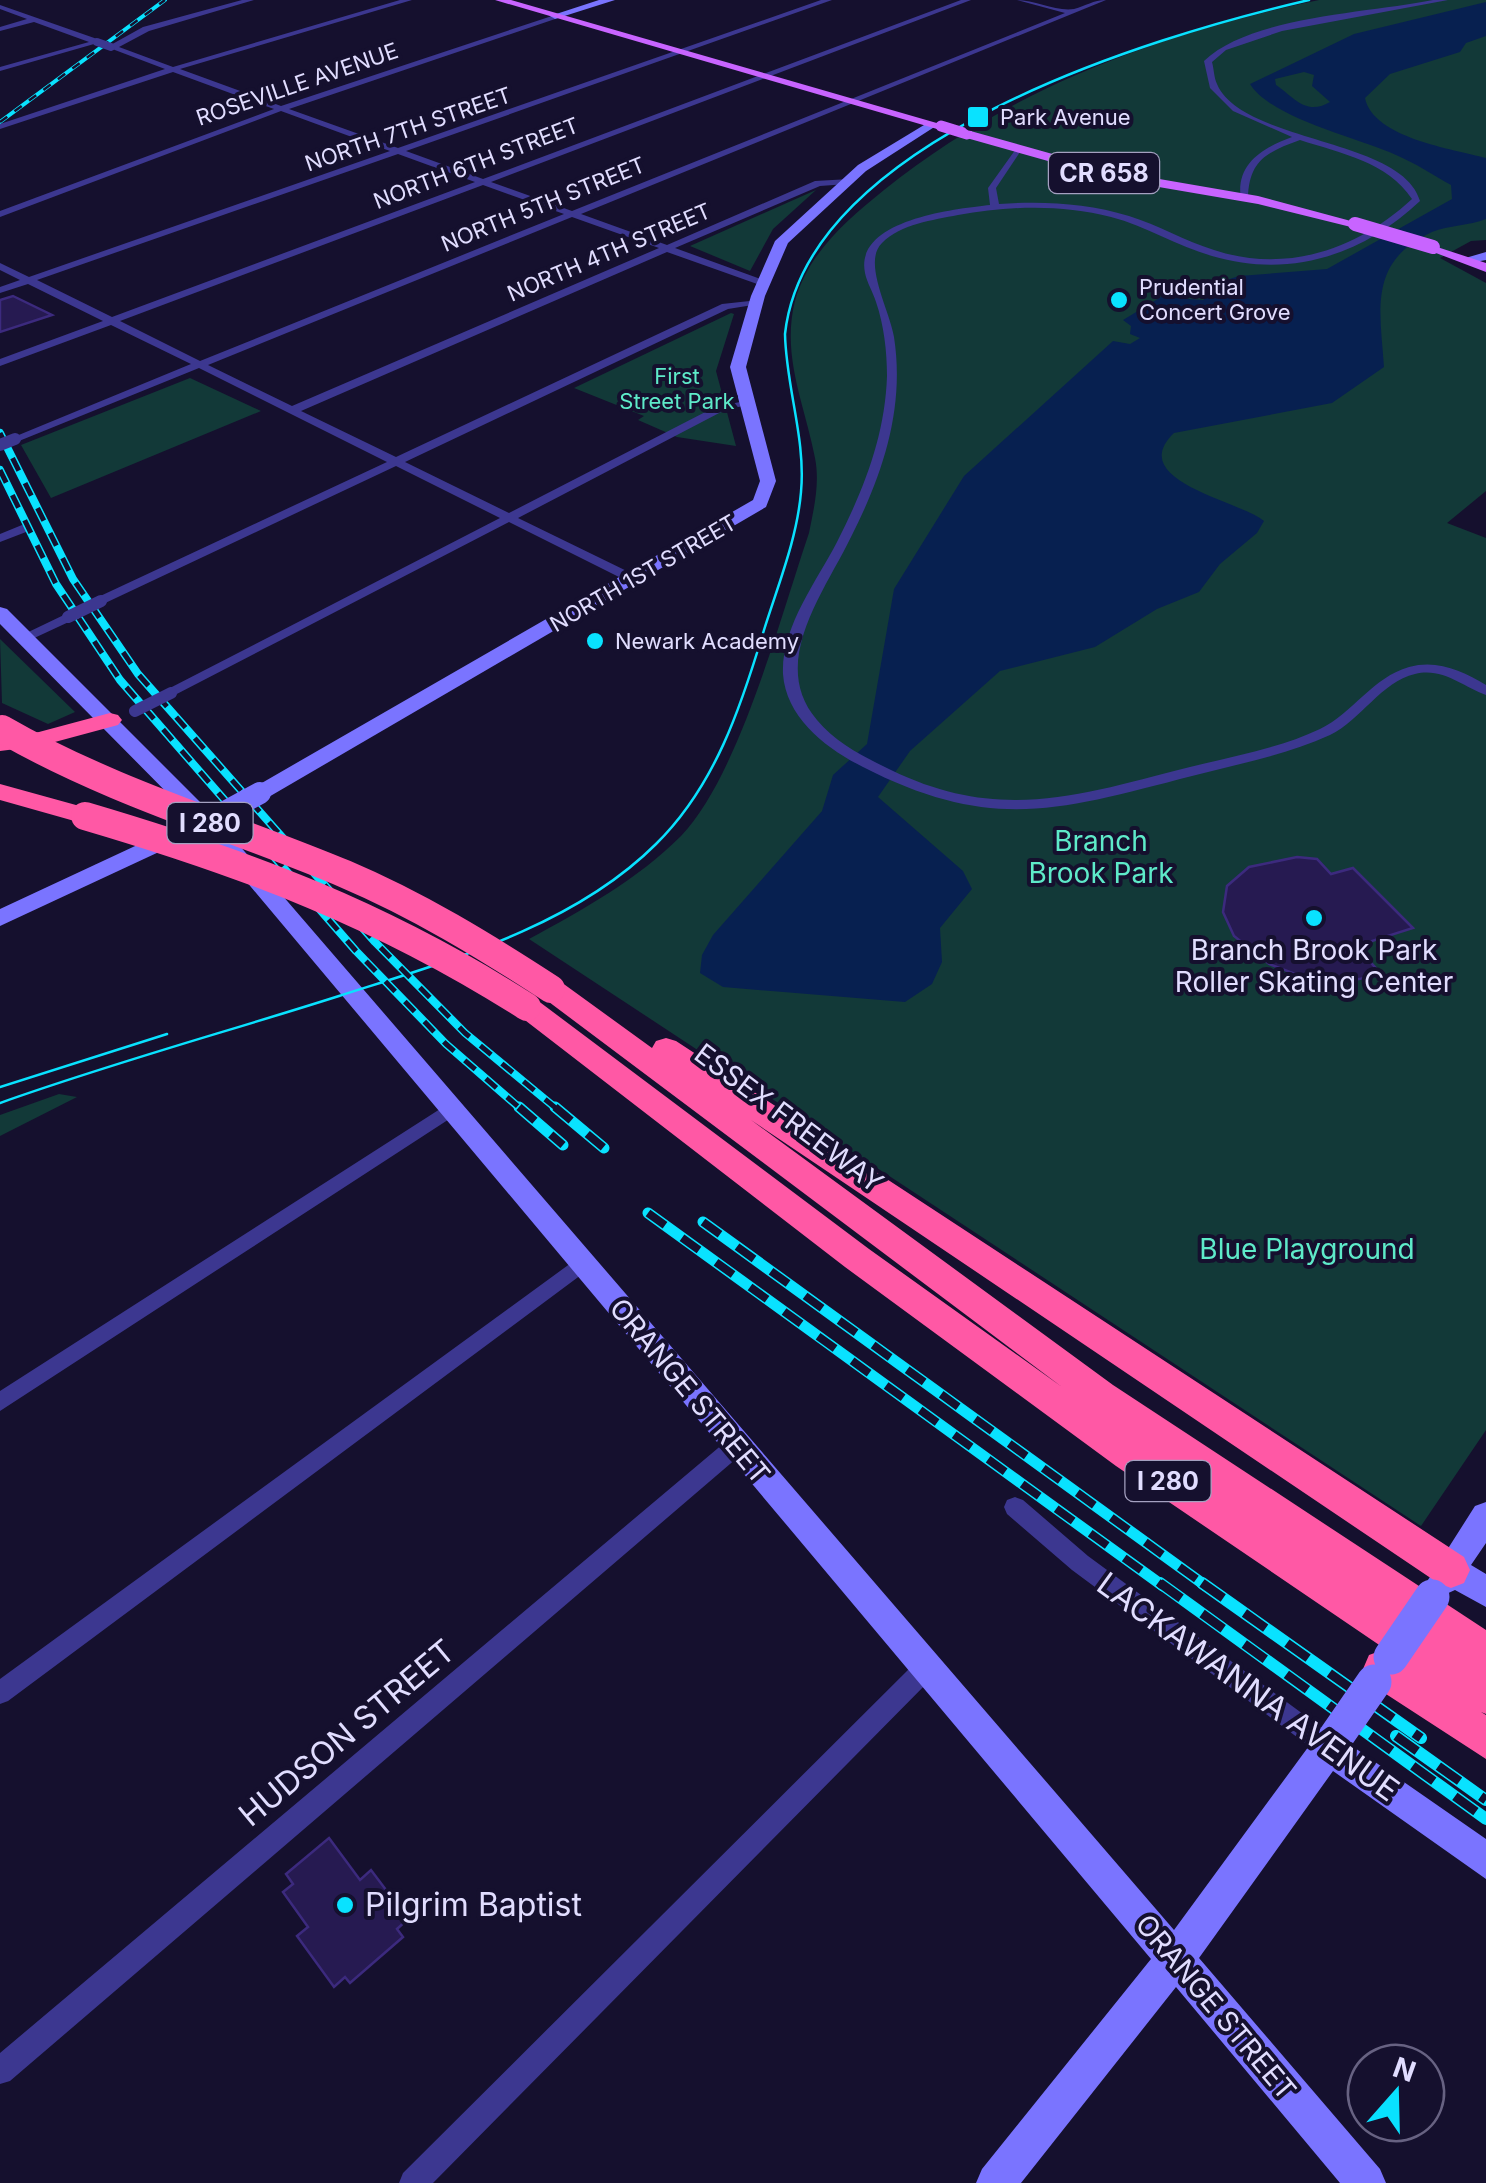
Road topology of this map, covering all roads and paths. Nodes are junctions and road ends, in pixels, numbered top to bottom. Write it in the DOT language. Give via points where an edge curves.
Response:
graph roads {
  1 [pos="250,0"];
  2 [pos="408,0"];
  3 [pos="500,0"];
  4 [pos="514,0"];
  5 [pos="610,0"];
  6 [pos="828,0"];
  7 [pos="967,0"];
  8 [pos="1020,0"];
  9 [pos="1102,0"];
  10 [pos="1444,0"];
  11 [pos="0,7"];
  12 [pos="1071,12"];
  13 [pos="558,15"];
  14 [pos="34,20"];
  15 [pos="0,28"];
  16 [pos="97,42"];
  17 [pos="112,48"];
  18 [pos="683,51"];
  19 [pos="0,69"];
  20 [pos="172,70"];
  21 [pos="766,76"];
  22 [pos="853,100"];
  23 [pos="280,109"];
  24 [pos="937,125"];
  25 [pos="3,126"];
  26 [pos="1300,136"];
  27 [pos="1018,149"];
  28 [pos="396,152"];
  29 [pos="848,180"];
  30 [pos="480,182"];
  31 [pos="1244,198"];
  32 [pos="995,207"];
  33 [pos="0,214"];
  34 [pos="569,215"];
  35 [pos="664,250"];
  36 [pos="1486,256"];
  37 [pos="1468,260"];
  38 [pos="0,266"];
  39 [pos="1486,268"];
  40 [pos="29,280"];
  41 [pos="763,284"];
  42 [pos="0,290"];
  43 [pos="756,302"];
  44 [pos="112,321"];
  45 [pos="0,363"];
  46 [pos="200,364"];
  47 [pos="746,402"];
  48 [pos="293,410"];
  49 [pos="0,444"];
  50 [pos="397,462"];
  51 [pos="510,518"];
  52 [pos="22,529"];
  53 [pos="0,538"];
  54 [pos="633,578"];
  55 [pos="0,613"];
  56 [pos="25,637"];
  57 [pos="1486,691"];
  58 [pos="0,718"];
  59 [pos="110,720"];
  60 [pos="0,728"];
  61 [pos="13,744"];
  62 [pos="0,792"];
  63 [pos="216,817"];
  64 [pos="0,918"];
  65 [pos="550,994"];
  66 [pos="451,1109"];
  67 [pos="582,1264"];
  68 [pos="0,1402"];
  69 [pos="736,1445"];
  70 [pos="1015,1507"];
  71 [pos="1486,1516"];
  72 [pos="1442,1584"];
  73 [pos="1486,1592"];
  74 [pos="1486,1652"];
  75 [pos="926,1668"];
  76 [pos="1382,1669"];
  77 [pos="0,1693"];
  78 [pos="1486,1694"];
  79 [pos="1486,1739"];
  80 [pos="1329,1746"];
  81 [pos="1486,1861"];
  82 [pos="1174,1959"];
  83 [pos="0,2071"];
  84 [pos="413,2183"];
  85 [pos="996,2183"];
  86 [pos="1366,2183"];
  1 -- 17 [label="street" via="146,29"];
  2 -- 20 [label="street"];
  3 -- 13 [label="main road, CR 658"];
  4 -- 13 [label="main road, CR 658"];
  5 -- 13 [label="main road, ROSEVILLE AVENUE"];
  6 -- 18 [label="street, NORTH 7TH STREET"];
  7 -- 21 [label="street, NORTH 6TH STREET"];
  8 -- 12 [label="street"];
  9 -- 12 [label="street, NORTH 5TH STREET"];
  10 -- 26 [label="street" via="1268,32 1211,56 1208,77 1227,102"];
  11 -- 14 [label="street"];
  12 -- 22 [label="street, NORTH 5TH STREET"];
  13 -- 18 [label="main road, CR 658"];
  13 -- 23 [label="street, ROSEVILLE AVENUE"];
  14 -- 15 [label="street"];
  14 -- 16 [label="street"];
  16 -- 17 [label="street, bridge"];
  16 -- 19 [label="street"];
  17 -- 20 [label="street"];
  18 -- 21 [label="main road, CR 658"];
  18 -- 28 [label="street, NORTH 7TH STREET"];
  20 -- 23 [label="street"];
  20 -- 25 [label="street"];
  21 -- 22 [label="main road, CR 658"];
  21 -- 30 [label="street, NORTH 6TH STREET"];
  22 -- 24 [label="main road, CR 658"];
  22 -- 34 [label="street, NORTH 5TH STREET"];
  23 -- 28 [label="street"];
  23 -- 33 [label="street, ROSEVILLE AVENUE"];
  24 -- 27 [label="main road, CR 658, bridge"];
  24 -- 29 [label="main road, NORTH 4TH STREET"];
  26 -- 31 [label="street" via="1256,157 1246,170"];
  26 -- 32 [label="street" via="1387,170 1412,187 1417,199 1346,248 1288,263 1217,254 1084,209"];
  27 -- 31 [label="main road, CR 658" via="1112,175"];
  27 -- 32 [label="street" via="992,188"];
  28 -- 30 [label="street"];
  28 -- 40 [label="street, NORTH 7TH STREET"];
  29 -- 35 [label="street, NORTH 4TH STREET" via="822,182"];
  29 -- 41 [label="main road, NORTH 1ST STREET" via="788,232"];
  30 -- 34 [label="street"];
  30 -- 44 [label="street, NORTH 6TH STREET"];
  31 -- 37 [label="main road, CR 658, bridge"];
  32 -- 57 [label="street" via="910,224 871,252 891,357 891,400 864,500 792,653 792,686 813,728 910,786 972,804 1056,805 1308,740 1349,719 1412,670 1449,672"];
  34 -- 35 [label="street"];
  34 -- 46 [label="street, NORTH 5TH STREET"];
  35 -- 41 [label="street"];
  35 -- 48 [label="street, NORTH 4TH STREET"];
  36 -- 37 [label="main road"];
  37 -- 39 [label="main road, CR 658"];
  38 -- 40 [label="street"];
  40 -- 42 [label="street, NORTH 7TH STREET"];
  40 -- 44 [label="street"];
  41 -- 43 [label="main road, NORTH 1ST STREET"];
  43 -- 47 [label="main road, NORTH 1ST STREET" via="738,368"];
  43 -- 50 [label="street" via="726,306"];
  44 -- 45 [label="street, NORTH 6TH STREET"];
  44 -- 46 [label="street"];
  46 -- 48 [label="street"];
  46 -- 49 [label="street, NORTH 5TH STREET, bridge"];
  47 -- 51 [label="street" via="719,409"];
  47 -- 54 [label="main road, NORTH 1ST STREET" via="768,481 763,499"];
  48 -- 50 [label="street"];
  50 -- 51 [label="street"];
  50 -- 56 [label="street, bridge"];
  51 -- 54 [label="street"];
  51 -- 59 [label="street, bridge"];
  52 -- 53 [label="street"];
  54 -- 63 [label="main road, NORTH 1ST STREET, bridge"];
  55 -- 56 [label="main road, ORANGE STREET"];
  56 -- 59 [label="main road, ORANGE STREET"];
  58 -- 61 [label="highway, bridge"];
  59 -- 61 [label="highway"];
  59 -- 63 [label="main road, ORANGE STREET"];
  60 -- 61 [label="highway, ESSEX FREEWAY / I 280, bridge"];
  61 -- 65 [label="highway, ESSEX FREEWAY / I 280, bridge" via="396,897 458,930"];
  62 -- 65 [label="highway, ESSEX FREEWAY / I 280, bridge" via="299,884"];
  63 -- 64 [label="main road, NORTH 1ST STREET"];
  63 -- 66 [label="main road, ORANGE STREET"];
  65 -- 72 [label="highway"];
  65 -- 74 [label="highway, ESSEX FREEWAY / I 280" via="1102,1396"];
  65 -- 78 [label="highway, ESSEX FREEWAY / I 280" via="857,1258 1130,1455"];
  66 -- 67 [label="main road, ORANGE STREET"];
  66 -- 68 [label="street"];
  67 -- 69 [label="main road, ORANGE STREET"];
  67 -- 77 [label="street"];
  69 -- 75 [label="main road, ORANGE STREET"];
  69 -- 83 [label="street, HUDSON STREET"];
  70 -- 80 [label="street, LACKAWANNA AVENUE" via="1080,1563"];
  71 -- 72 [label="main road"];
  72 -- 73 [label="main road"];
  72 -- 76 [label="main road, bridge"];
  75 -- 82 [label="main road, ORANGE STREET"];
  75 -- 84 [label="street"];
  76 -- 79 [label="highway"];
  76 -- 80 [label="main road, bridge"];
  80 -- 81 [label="main road, LACKAWANNA AVENUE"];
  80 -- 82 [label="main road"];
  82 -- 85 [label="main road"];
  82 -- 86 [label="main road, ORANGE STREET"];
}
